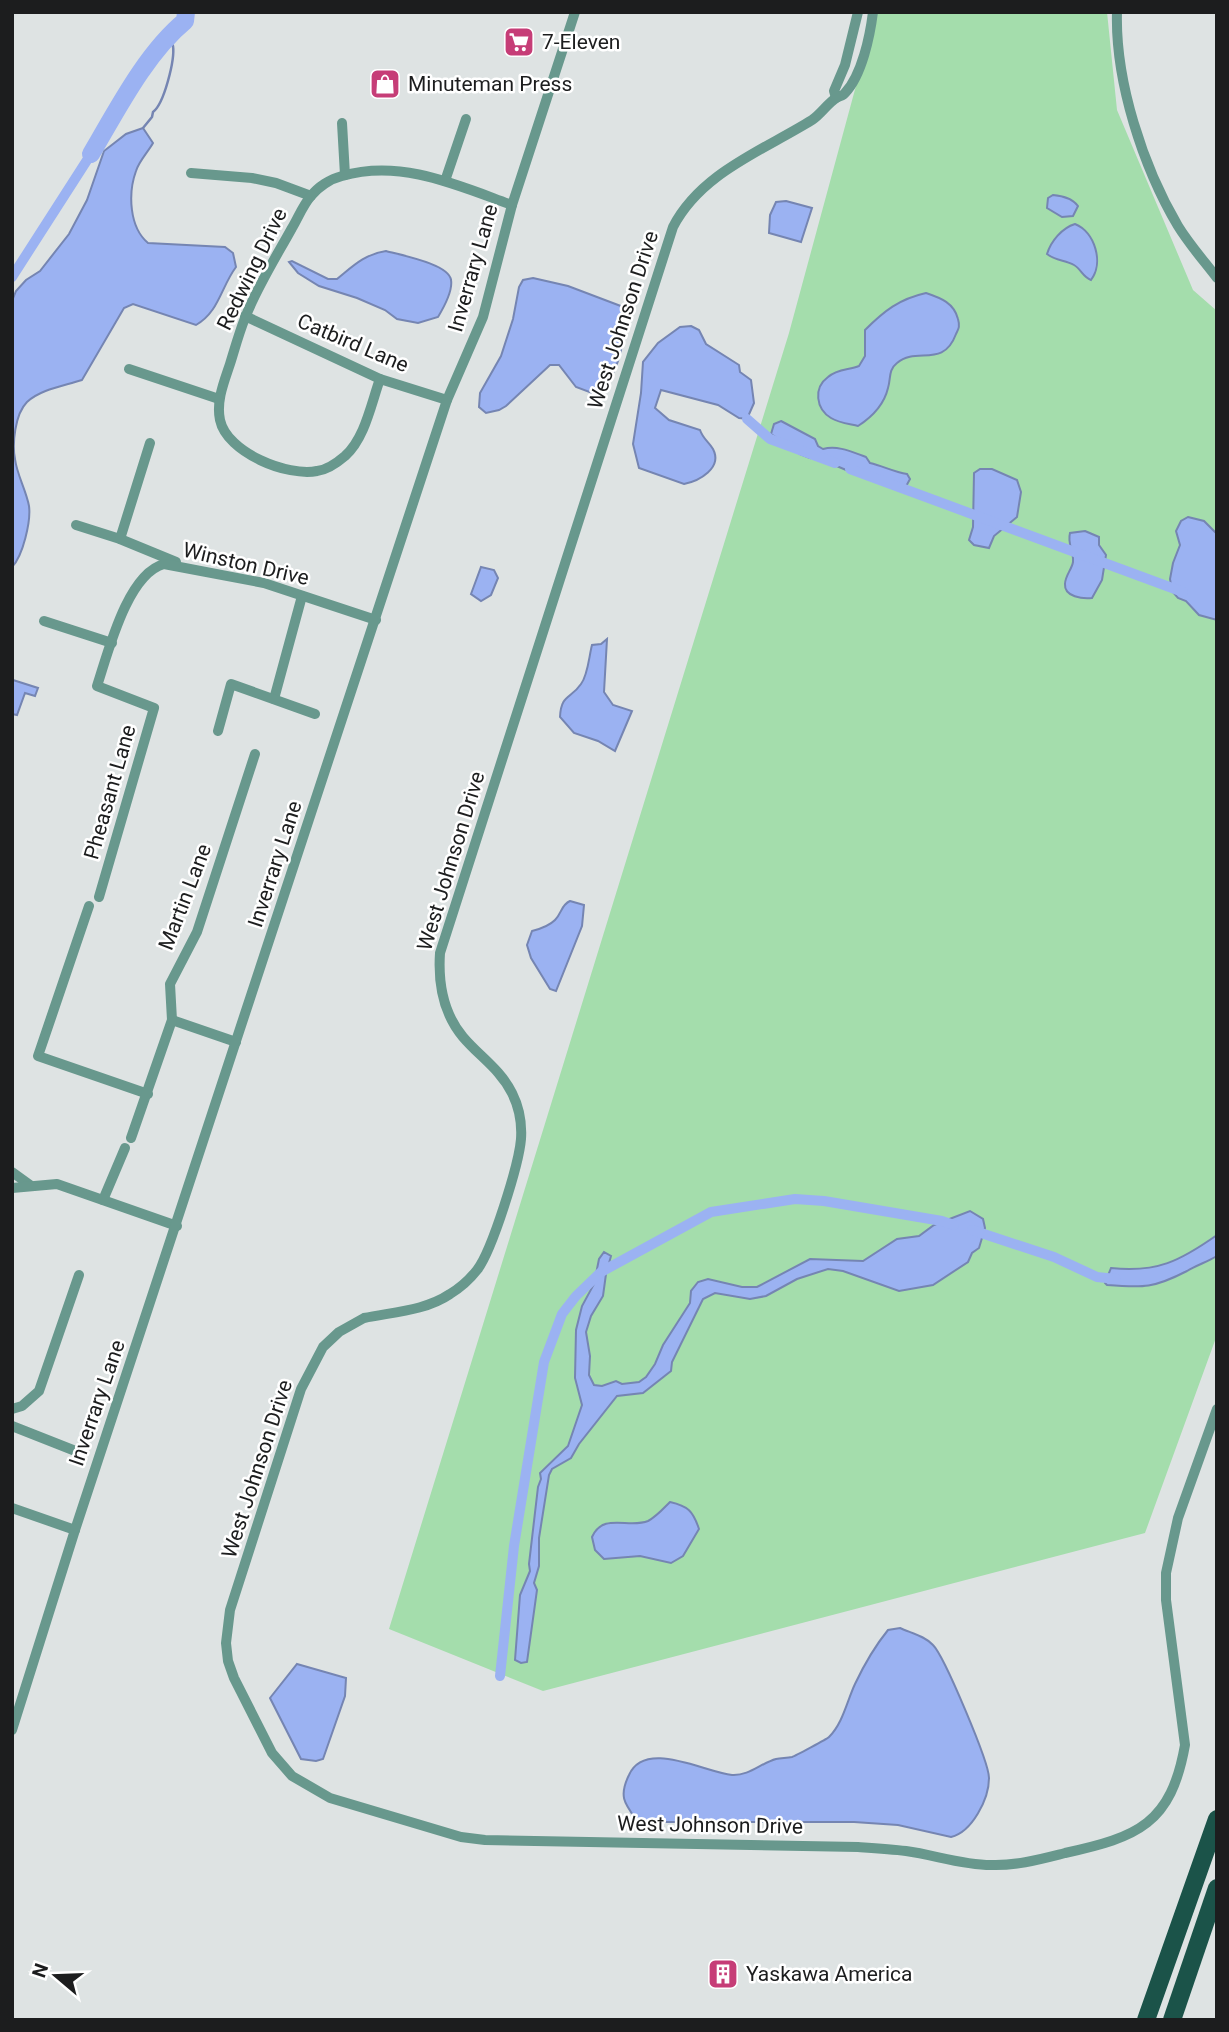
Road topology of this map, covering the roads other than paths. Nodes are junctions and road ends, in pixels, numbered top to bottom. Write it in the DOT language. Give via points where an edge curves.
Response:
graph roads {
  1 [pos="575,12"];
  2 [pos="858,12"];
  3 [pos="873,12"];
  4 [pos="1117,12"];
  5 [pos="836,98"];
  6 [pos="466,119"];
  7 [pos="342,123"];
  8 [pos="191,173"];
  9 [pos="345,175"];
  10 [pos="445,181"];
  11 [pos="311,196"];
  12 [pos="512,205"];
  13 [pos="1217,278"];
  14 [pos="246,316"];
  15 [pos="129,369"];
  16 [pos="380,379"];
  17 [pos="219,400"];
  18 [pos="447,400"];
  19 [pos="150,443"];
  20 [pos="76,525"];
  21 [pos="120,539"];
  22 [pos="195,570"];
  23 [pos="302,596"];
  24 [pos="376,620"];
  25 [pos="44,621"];
  26 [pos="111,643"];
  27 [pos="274,699"];
  28 [pos="145,705"];
  29 [pos="315,714"];
  30 [pos="218,731"];
  31 [pos="255,754"];
  32 [pos="99,897"];
  33 [pos="89,906"];
  34 [pos="172,1020"];
  35 [pos="236,1042"];
  36 [pos="148,1094"];
  37 [pos="12,1172"];
  38 [pos="30,1185"];
  39 [pos="12,1188"];
  40 [pos="103,1200"];
  41 [pos="177,1226"];
  42 [pos="79,1275"];
  43 [pos="12,1409"];
  44 [pos="1217,1409"];
  45 [pos="12,1426"];
  46 [pos="78,1452"];
  47 [pos="12,1508"];
  48 [pos="75,1530"];
  49 [pos="12,1730"];
  50 [pos="1217,1819"];
  51 [pos="1217,1888"];
  52 [pos="1175,2011"];
  53 [pos="1146,2020"];
  1 -- 12 [label="street, Inverrary Lane"];
  2 -- 5 [label="street" via="834,91"];
  3 -- 5 [label="street, West Johnson Drive" via="862,60 847,92"];
  4 -- 13 [label="street" via="1120,52 1136,128 1179,226"];
  5 -- 44 [label="street, West Johnson Drive" via="815,118 713,179 695,194 673,227 440,953 442,992 455,1026 497,1069 512,1093 521,1119 518,1155 490,1245 464,1284 430,1304 354,1322 323,1347 300,1389 230,1610 228,1661 272,1753 292,1776 330,1798 461,1837 858,1847 989,1866 1011,1866 1098,1846 1124,1838 1156,1816 1181,1768 1185,1745 1166,1573 1178,1518"];
  6 -- 10 [label="street"];
  7 -- 9 [label="street"];
  8 -- 11 [label="street" via="252,178"];
  9 -- 10 [label="street, Redwing Drive" via="399,170"];
  9 -- 11 [label="street, Redwing Drive"];
  10 -- 12 [label="street, Redwing Drive"];
  11 -- 14 [label="street, Redwing Drive"];
  12 -- 18 [label="street, Inverrary Lane" via="483,317"];
  14 -- 16 [label="street, Catbird Lane"];
  14 -- 17 [label="street, Redwing Drive"];
  15 -- 17 [label="street"];
  16 -- 17 [label="street, Redwing Drive" via="357,442 334,464 318,471 300,471 246,453 226,435"];
  16 -- 18 [label="street, Catbird Lane"];
  18 -- 24 [label="street, Inverrary Lane"];
  19 -- 21 [label="street"];
  20 -- 21 [label="street"];
  21 -- 22 [label="street"];
  22 -- 23 [label="street, Winston Drive" via="264,583"];
  22 -- 26 [label="street, Winston Drive" via="164,564 146,574 121,615"];
  23 -- 24 [label="street, Winston Drive"];
  23 -- 27 [label="street"];
  24 -- 35 [label="street, Inverrary Lane"];
  25 -- 26 [label="street"];
  26 -- 28 [label="street, Winston Drive" via="97,686"];
  27 -- 29 [label="street"];
  27 -- 30 [label="street" via="231,684"];
  28 -- 32 [label="street, Pheasant Lane" via="154,708"];
  31 -- 34 [label="street, Martin Lane" via="197,932 170,984"];
  33 -- 36 [label="street" via="38,1056"];
  34 -- 35 [label="street"];
  34 -- 36 [label="street, Martin Lane"];
  35 -- 41 [label="street, Inverrary Lane"];
  36 -- 40 [label="street, Martin Lane"];
  37 -- 38 [label="street"];
  38 -- 39 [label="street"];
  38 -- 40 [label="street" via="57,1184"];
  40 -- 41 [label="street"];
  41 -- 48 [label="street, Inverrary Lane"];
  42 -- 43 [label="street" via="39,1391"];
  45 -- 46 [label="street"];
  47 -- 48 [label="street"];
  48 -- 49 [label="street, Inverrary Lane"];
  50 -- 53 [label="main road"];
  51 -- 52 [label="main road"];
}
